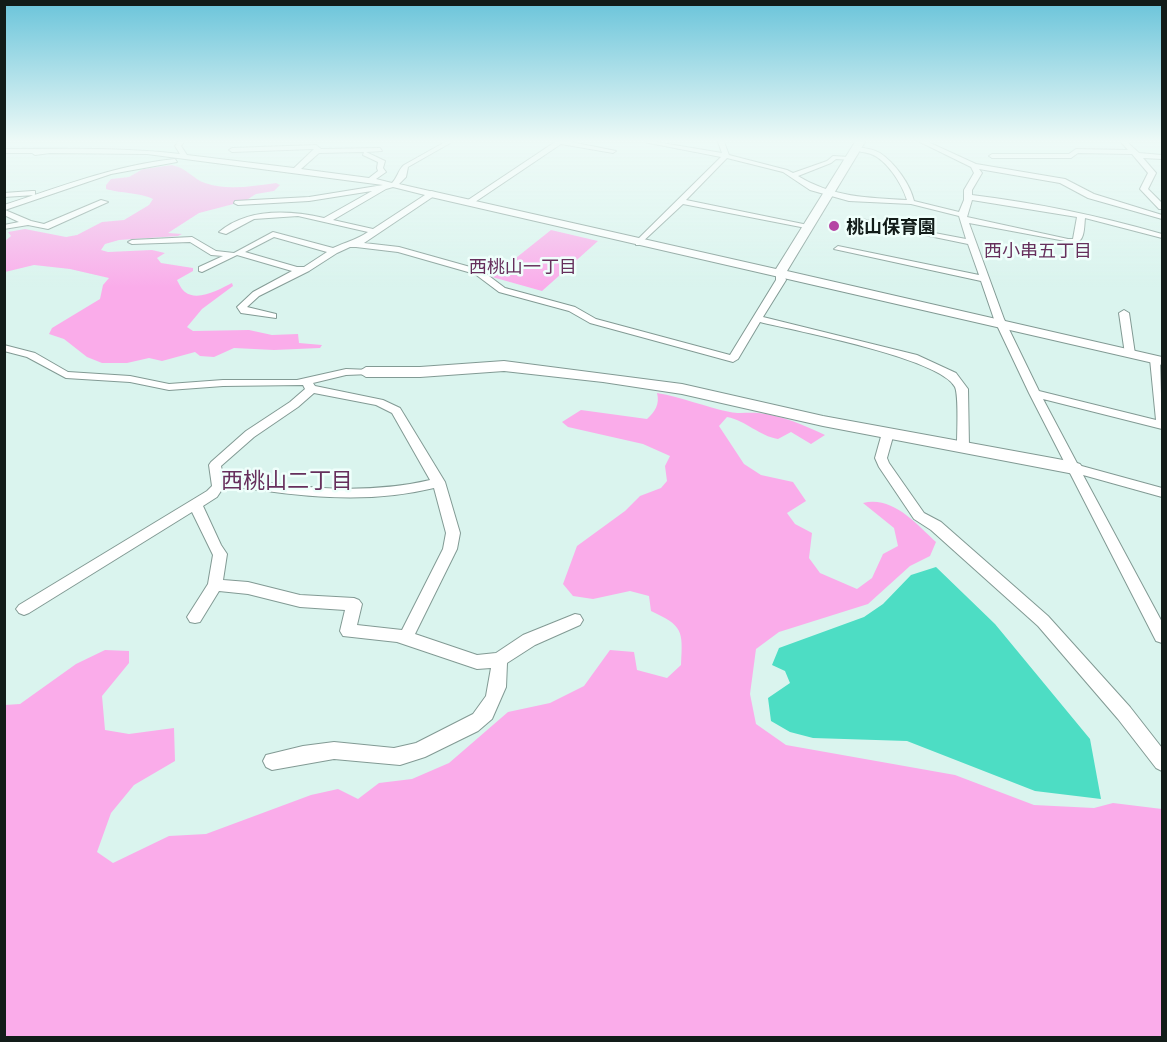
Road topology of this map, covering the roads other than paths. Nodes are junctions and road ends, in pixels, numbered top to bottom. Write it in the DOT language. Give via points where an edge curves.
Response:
graph roads {
  1 [pos="45,191"];
  2 [pos="50,191"];
  3 [pos="363,191"];
  4 [pos="378,191"];
  5 [pos="417,191"];
  6 [pos="486,191"];
  7 [pos="691,191"];
  8 [pos="822,191"];
  9 [pos="907,191"];
  10 [pos="968,191"];
  11 [pos="1083,191"];
  12 [pos="1146,191"];
  13 [pos="830,193"];
  14 [pos="430,194"];
  15 [pos="4,195"];
  16 [pos="969,197"];
  17 [pos="681,201"];
  18 [pos="104,202"];
  19 [pos="469,202"];
  20 [pos="911,202"];
  21 [pos="238,203"];
  22 [pos="1162,207"];
  23 [pos="4,210"];
  24 [pos="1081,216"];
  25 [pos="962,217"];
  26 [pos="1162,217"];
  27 [pos="326,220"];
  28 [pos="861,221"];
  29 [pos="28,223"];
  30 [pos="4,227"];
  31 [pos="808,227"];
  32 [pos="372,231"];
  33 [pos="224,232"];
  34 [pos="1162,239"];
  35 [pos="132,242"];
  36 [pos="970,242"];
  37 [pos="639,243"];
  38 [pos="356,244"];
  39 [pos="838,249"];
  40 [pos="334,251"];
  41 [pos="235,254"];
  42 [pos="202,269"];
  43 [pos="301,270"];
  44 [pos="780,272"];
  45 [pos="983,279"];
  46 [pos="1124,313"];
  47 [pos="273,316"];
  48 [pos="759,319"];
  49 [pos="1002,324"];
  50 [pos="4,348"];
  51 [pos="1130,354"];
  52 [pos="1159,360"];
  53 [pos="366,372"];
  54 [pos="308,385"];
  55 [pos="1035,393"];
  56 [pos="1162,425"];
  57 [pos="888,433"];
  58 [pos="963,447"];
  59 [pos="1074,468"];
  60 [pos="219,480"];
  61 [pos="439,482"];
  62 [pos="268,486"];
  63 [pos="1162,492"];
  64 [pos="212,494"];
  65 [pos="195,504"];
  66 [pos="215,585"];
  67 [pos="24,609"];
  68 [pos="195,617"];
  69 [pos="575,620"];
  70 [pos="1162,636"];
  71 [pos="405,639"];
  72 [pos="500,660"];
  73 [pos="272,761"];
  74 [pos="1162,762"];
  1 -- 15 [label="street"];
  2 -- 23 [label="street"];
  3 -- 21 [label="street" via="309,200"];
  4 -- 27 [label="street"];
  5 -- 14 [label="street"];
  6 -- 19 [label="street"];
  7 -- 17 [label="street"];
  8 -- 13 [label="street"];
  9 -- 20 [label="street"];
  10 -- 16 [label="street"];
  11 -- 26 [label="street"];
  12 -- 22 [label="street"];
  13 -- 20 [label="street" via="866,201"];
  13 -- 31 [label="street"];
  14 -- 19 [label="street"];
  14 -- 32 [label="street"];
  16 -- 24 [label="street" via="1029,203"];
  16 -- 25 [label="street"];
  17 -- 31 [label="street"];
  17 -- 37 [label="street"];
  18 -- 29 [label="street" via="45,227"];
  19 -- 37 [label="street"];
  20 -- 25 [label="street"];
  23 -- 29 [label="street"];
  24 -- 25 [label="street" via="1076,241 1068,242"];
  24 -- 34 [label="street" via="1116,222"];
  25 -- 36 [label="street"];
  27 -- 32 [label="street"];
  27 -- 33 [label="street" via="298,214 252,217"];
  28 -- 36 [label="street"];
  29 -- 30 [label="street"];
  31 -- 44 [label="street"];
  32 -- 38 [label="street"];
  35 -- 41 [label="street" via="192,239 214,253"];
  36 -- 45 [label="street"];
  37 -- 44 [label="street"];
  38 -- 40 [label="street"];
  38 -- 48 [label="street" via="385,247 478,272 502,290 572,309 593,321 733,359"];
  39 -- 45 [label="street"];
  40 -- 41 [label="street" via="273,234"];
  40 -- 43 [label="street"];
  41 -- 42 [label="street"];
  41 -- 43 [label="street"];
  43 -- 47 [label="street" via="256,294 242,307 249,313"];
  44 -- 48 [label="street" via="781,280"];
  44 -- 49 [label="street"];
  45 -- 49 [label="street"];
  46 -- 51 [label="street"];
  48 -- 58 [label="street" via="913,357 952,375 962,390"];
  49 -- 51 [label="street"];
  49 -- 55 [label="street"];
  50 -- 54 [label="street" via="31,355 66,375 130,379 169,387"];
  51 -- 52 [label="street"];
  52 -- 56 [label="street"];
  53 -- 54 [label="street" via="345,372"];
  53 -- 57 [label="street" via="504,366 552,370 682,388"];
  54 -- 60 [label="street" via="291,408 260,426 215,465"];
  54 -- 61 [label="street" via="379,402 396,411"];
  55 -- 56 [label="street"];
  55 -- 59 [label="street"];
  57 -- 58 [label="street"];
  57 -- 74 [label="street" via="883,464 919,516 936,526 1043,621 1124,712"];
  58 -- 59 [label="street"];
  59 -- 63 [label="street"];
  59 -- 70 [label="street"];
  60 -- 62 [label="street"];
  60 -- 64 [label="street" via="219,488"];
  61 -- 62 [label="street" via="398,492 303,492"];
  61 -- 71 [label="street" via="453,533 450,549"];
  62 -- 64 [label="street"];
  64 -- 65 [label="street"];
  65 -- 66 [label="street" via="220,554"];
  65 -- 67 [label="street"];
  66 -- 68 [label="street"];
  66 -- 71 [label="street" via="248,588 300,601 354,604 348,631"];
  69 -- 72 [label="street" via="529,640"];
  71 -- 72 [label="street" via="477,662"];
  72 -- 73 [label="street" via="501,673 487,711 474,724 421,750 399,756 329,752"];
}
